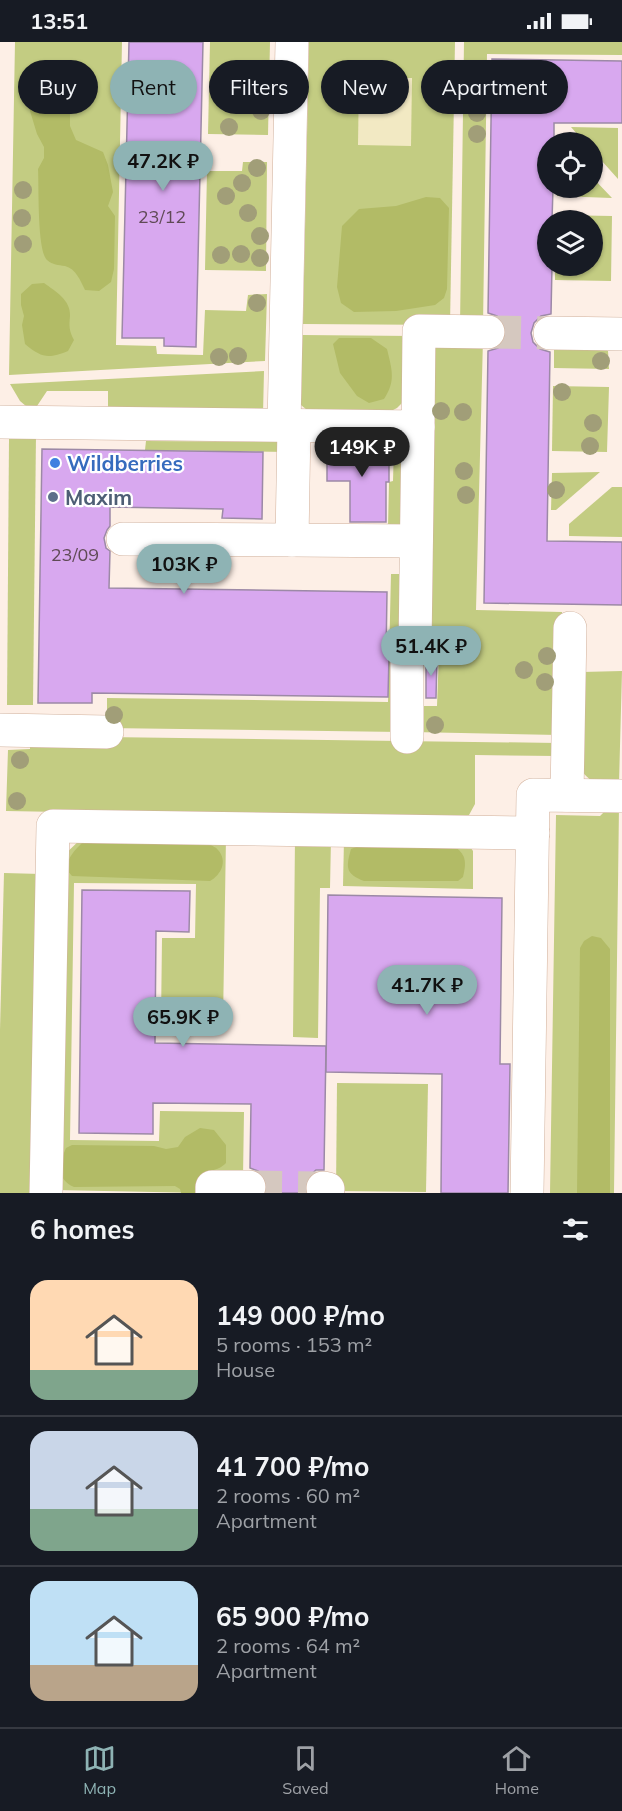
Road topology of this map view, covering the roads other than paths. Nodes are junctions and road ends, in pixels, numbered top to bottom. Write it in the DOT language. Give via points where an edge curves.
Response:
graph roads {
  1 [pos="292,42"];
  2 [pos="488,332"];
  3 [pos="550,333"];
  4 [pos="622,334"];
  5 [pos="0,422"];
  6 [pos="289,426"];
  7 [pos="418,427"];
  8 [pos="123,539"];
  9 [pos="292,540"];
  10 [pos="417,541"];
  11 [pos="570,628"];
  12 [pos="0,730"];
  13 [pos="106,732"];
  14 [pos="407,737"];
  15 [pos="567,795"];
  16 [pos="622,796"];
  17 [pos="533,833"];
  18 [pos="249,1187"];
  19 [pos="46,1193"];
  20 [pos="212,1193"];
  21 [pos="527,1193"];
  1 -- 6 [label="lane"];
  2 -- 7 [label="lane" via="419,331"];
  3 -- 4 [label="lane"];
  5 -- 6 [label="lane"];
  6 -- 7 [label="lane"];
  6 -- 9 [label="lane"];
  7 -- 10 [label="lane"];
  8 -- 9 [label="lane"];
  9 -- 10 [label="lane"];
  10 -- 14 [label="lane" via="415,647 407,657"];
  11 -- 15 [label="lane"];
  12 -- 13 [label="lane"];
  15 -- 16 [label="lane"];
  15 -- 17 [label="lane" via="533,795"];
  17 -- 19 [label="lane" via="53,826"];
  17 -- 21 [label="lane"];
  18 -- 20 [label="lane" via="212,1187"];
}
